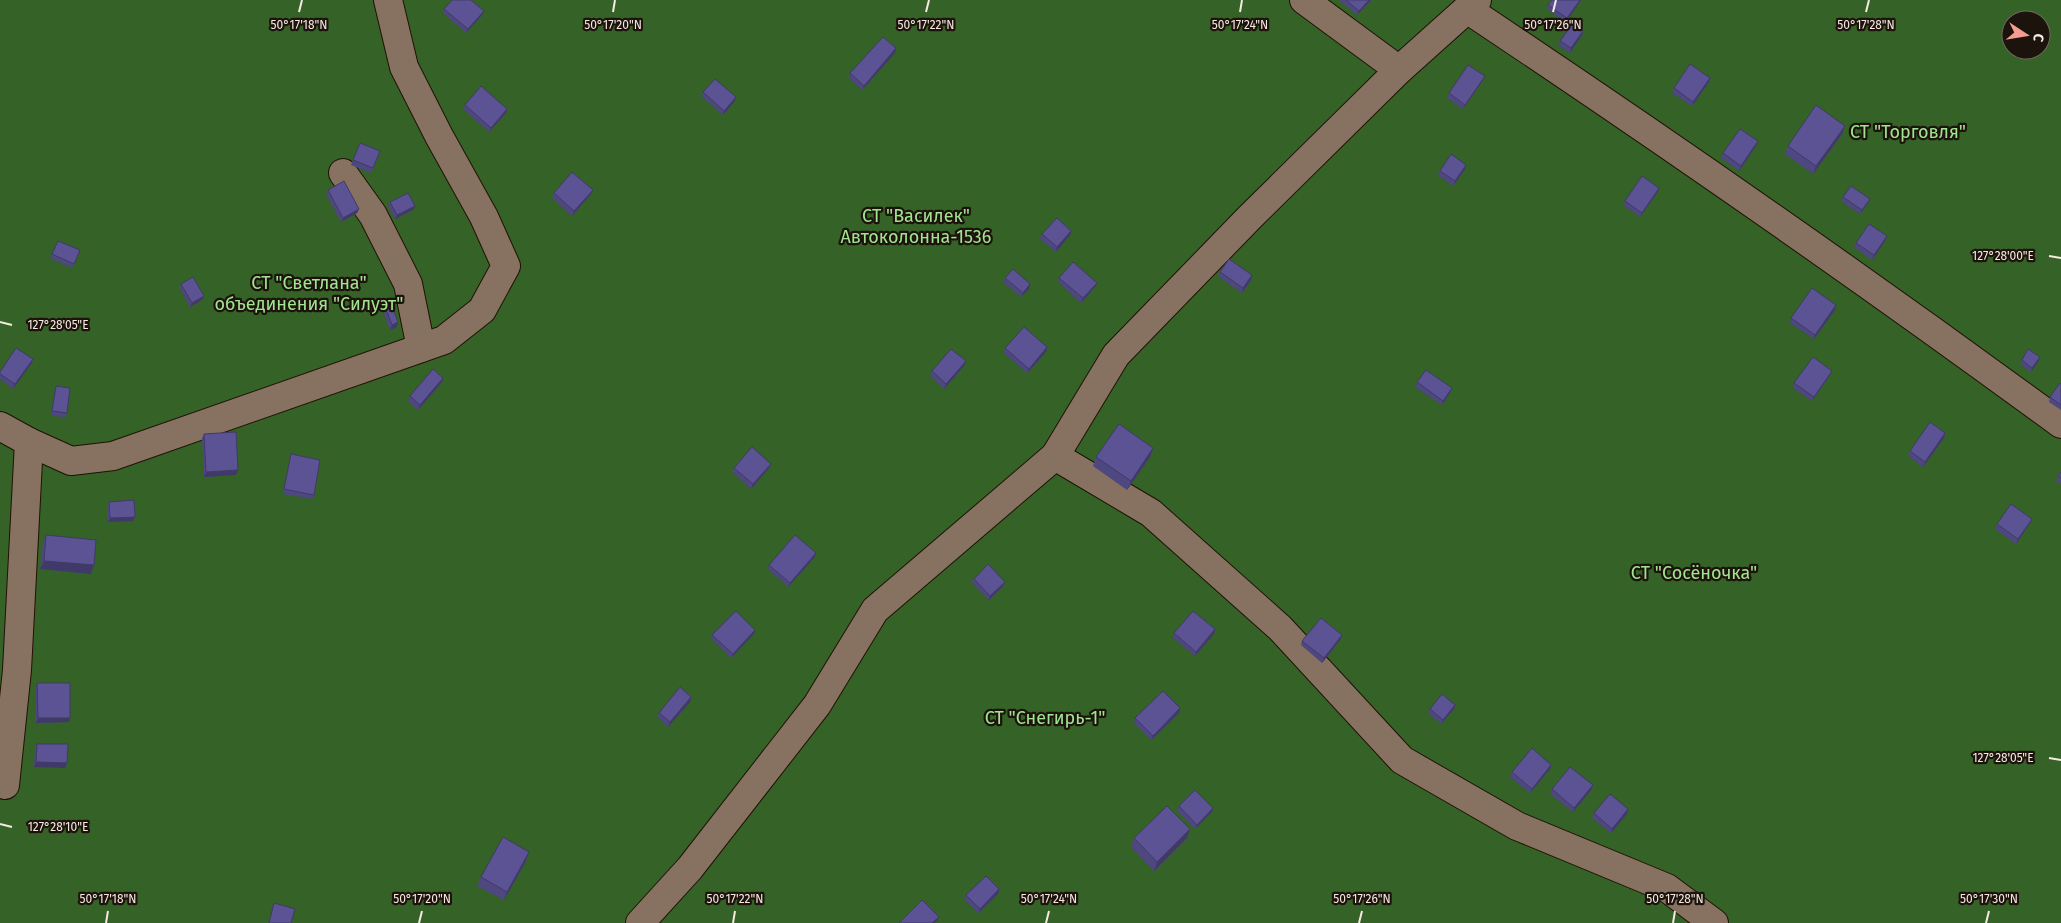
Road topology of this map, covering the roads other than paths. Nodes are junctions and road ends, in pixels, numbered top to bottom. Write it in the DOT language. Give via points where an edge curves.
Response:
graph roads {
  1 [pos="388,0"];
  2 [pos="1304,0"];
  3 [pos="1472,4"];
  4 [pos="1399,70"];
  5 [pos="344,173"];
  6 [pos="421,348"];
  7 [pos="2061,424"];
  8 [pos="0,426"];
  9 [pos="29,442"];
  10 [pos="1055,456"];
  11 [pos="5,785"];
  12 [pos="640,923"];
  13 [pos="1714,923"];
  1 -- 6 [label="street" via="404,67 484,217 506,266 482,310 444,340"];
  2 -- 4 [label="street"];
  3 -- 4 [label="street"];
  3 -- 7 [label="street"];
  4 -- 10 [label="street" via="1250,217 1116,356"];
  5 -- 6 [label="street" via="374,215 408,284"];
  6 -- 9 [label="street" via="113,456 71,460"];
  8 -- 9 [label="street"];
  9 -- 11 [label="street" via="17,670"];
  10 -- 12 [label="street" via="875,610 817,705 690,868"];
  10 -- 13 [label="street" via="1151,513 1280,628 1402,760 1517,826 1667,888"];
}
